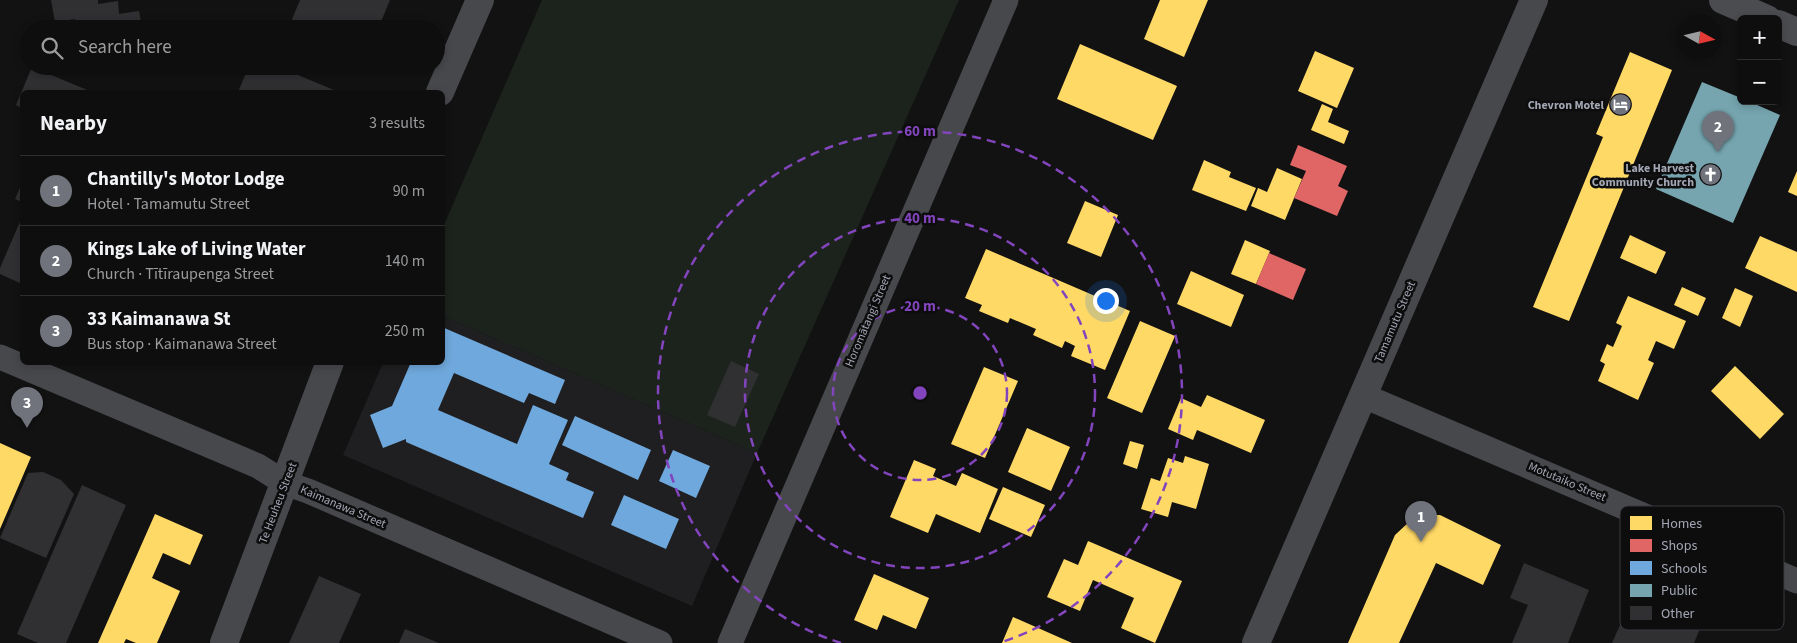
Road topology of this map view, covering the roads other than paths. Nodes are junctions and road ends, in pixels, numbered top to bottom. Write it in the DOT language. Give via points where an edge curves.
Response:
graph roads {
  1 [pos="480,0"];
  2 [pos="1006,0"];
  3 [pos="1534,0"];
  4 [pos="1723,0"];
  5 [pos="1758,15"];
  6 [pos="1782,26"];
  7 [pos="1797,32"];
  8 [pos="441,90"];
  9 [pos="0,357"];
  10 [pos="329,365"];
  11 [pos="1364,396"];
  12 [pos="286,483"];
  13 [pos="1621,506"];
  14 [pos="1784,575"];
  15 [pos="1797,581"];
  16 [pos="224,643"];
  17 [pos="660,643"];
  18 [pos="730,643"];
  19 [pos="1256,643"];
  1 -- 8 [label="street"];
  2 -- 18 [label="street, Horomātangi Street"];
  3 -- 11 [label="street, Tamamutu Street"];
  4 -- 5 [label="main road"];
  6 -- 7 [label="main road"];
  9 -- 12 [label="street, Kaimanawa Street" via="258,466"];
  10 -- 12 [label="street, Te Heuheu Street"];
  11 -- 13 [label="street, Motutaiko Street"];
  11 -- 19 [label="street, Tamamutu Street"];
  12 -- 16 [label="street, Te Heuheu Street"];
  12 -- 17 [label="street, Kaimanawa Street"];
  14 -- 15 [label="street, Motutaiko Street"];
}
